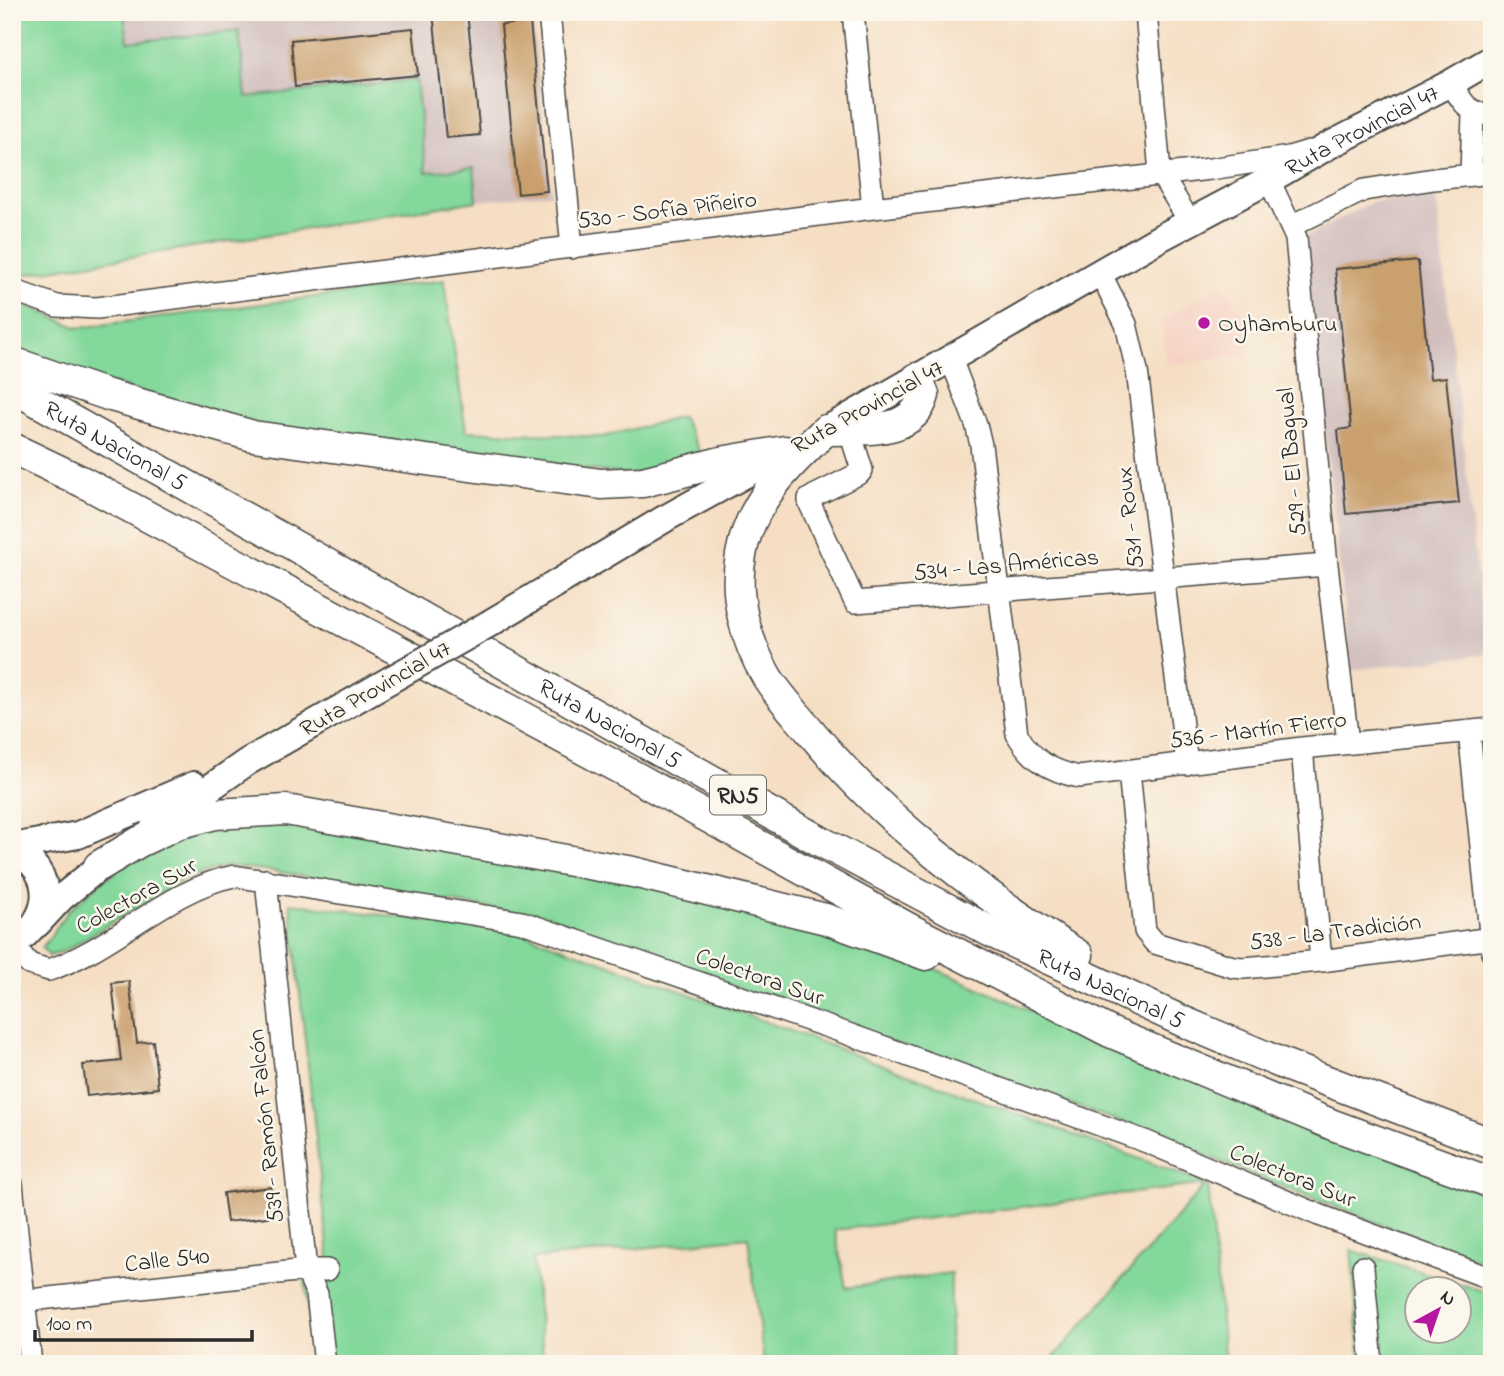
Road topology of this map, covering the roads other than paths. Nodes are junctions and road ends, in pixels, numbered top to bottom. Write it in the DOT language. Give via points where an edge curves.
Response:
graph roads {
  1 [pos="549,12"];
  2 [pos="853,12"];
  3 [pos="1146,12"];
  4 [pos="1492,59"];
  5 [pos="1451,83"];
  6 [pos="1482,114"];
  7 [pos="1328,146"];
  8 [pos="1160,173"];
  9 [pos="1481,174"];
  10 [pos="1269,180"];
  11 [pos="873,208"];
  12 [pos="1190,222"];
  13 [pos="1291,226"];
  14 [pos="572,248"];
  15 [pos="1100,273"];
  16 [pos="13,290"];
  17 [pos="951,359"];
  18 [pos="12,362"];
  19 [pos="917,378"];
  20 [pos="12,387"];
  21 [pos="837,430"];
  22 [pos="12,448"];
  23 [pos="785,451"];
  24 [pos="1327,565"];
  25 [pos="1163,578"];
  26 [pos="998,592"];
  27 [pos="1492,729"];
  28 [pos="1469,731"];
  29 [pos="1348,743"];
  30 [pos="1302,748"];
  31 [pos="247,762"];
  32 [pos="1187,764"];
  33 [pos="1129,771"];
  34 [pos="12,849"];
  35 [pos="99,866"];
  36 [pos="266,880"];
  37 [pos="37,923"];
  38 [pos="1491,942"];
  39 [pos="13,944"];
  40 [pos="1321,961"];
  41 [pos="1182,1021"];
  42 [pos="1110,1032"];
  43 [pos="1492,1144"];
  44 [pos="1492,1182"];
  45 [pos="12,1184"];
  46 [pos="1363,1267"];
  47 [pos="317,1270"];
  48 [pos="1492,1279"];
  49 [pos="19,1301"];
  50 [pos="31,1364"];
  51 [pos="325,1364"];
  52 [pos="1372,1364"];
  1 -- 14 [label="street"];
  2 -- 11 [label="street"];
  3 -- 8 [label="street"];
  4 -- 5 [label="main road, Ruta Provincial 47"];
  5 -- 6 [label="street" via="1464,106"];
  5 -- 7 [label="main road, Ruta Provincial 47"];
  6 -- 9 [label="street"];
  7 -- 8 [label="street, 530 - Sofía Piñeiro" via="1261,161"];
  7 -- 10 [label="main road, Ruta Provincial 47"];
  8 -- 11 [label="street, 530 - Sofía Piñeiro"];
  8 -- 12 [label="street"];
  9 -- 13 [label="street" via="1364,190"];
  10 -- 12 [label="main road, Ruta Provincial 47"];
  10 -- 13 [label="street, 529 - El Bagual"];
  11 -- 14 [label="street, 530 - Sofía Piñeiro"];
  12 -- 15 [label="main road, Ruta Provincial 47"];
  13 -- 24 [label="street, 529 - El Bagual" via="1296,238"];
  14 -- 16 [label="street, 530 - Sofía Piñeiro" via="97,308 57,306"];
  15 -- 17 [label="main road, Ruta Provincial 47"];
  15 -- 25 [label="street, 531 - Roux" via="1132,343"];
  17 -- 19 [label="main road, Ruta Provincial 47"];
  17 -- 26 [label="street" via="981,444"];
  18 -- 23 [label="highway" via="253,436 591,483 643,482"];
  19 -- 21 [label="highway" via="924,395 918,410 904,424"];
  20 -- 41 [label="highway, Ruta Nacional 5 / RN5" via="818,840 995,934"];
  21 -- 23 [label="main road, Ruta Provincial 47"];
  21 -- 26 [label="street, 534 - Las Américas" via="862,470 809,502 855,602"];
  21 -- 41 [label="highway" via="794,460 766,493 741,555 742,615 768,678 830,755 906,831 1038,930"];
  22 -- 42 [label="highway, Ruta Nacional 5 / RN5"];
  23 -- 31 [label="main road, Ruta Provincial 47, bridge"];
  24 -- 25 [label="street, 534 - Las Américas"];
  24 -- 29 [label="street, 529 - El Bagual"];
  25 -- 26 [label="street, 534 - Las Américas"];
  25 -- 32 [label="street, 531 - Roux"];
  26 -- 33 [label="street, 536 - Martín Fierro" via="1017,734 1035,758 1051,769 1079,777"];
  27 -- 28 [label="street, 536 - Martín Fierro"];
  28 -- 29 [label="street, 536 - Martín Fierro"];
  28 -- 38 [label="street"];
  29 -- 30 [label="street, 536 - Martín Fierro"];
  30 -- 32 [label="street, 536 - Martín Fierro"];
  30 -- 40 [label="street"];
  31 -- 34 [label="main road, Ruta Provincial 47" via="92,830"];
  31 -- 35 [label="main road, Ruta Provincial 47"];
  32 -- 33 [label="street, 536 - Martín Fierro"];
  33 -- 40 [label="street, 538 - La Tradición" via="1147,936 1155,943 1233,967"];
  34 -- 37 [label="main road" via="33,865 41,878 43,909"];
  35 -- 37 [label="main road, Ruta Provincial 47"];
  35 -- 42 [label="highway" via="177,824 215,814 286,810 633,872 825,919 1015,990"];
  36 -- 39 [label="street, Colectora Sur" via="234,876 200,886 92,951 49,970 29,964"];
  36 -- 47 [label="street, 539 - Ramón Falcón"];
  36 -- 48 [label="street, Colectora Sur" via="522,922 1147,1142 1319,1216"];
  37 -- 39 [label="main road, Ruta Provincial 47"];
  38 -- 40 [label="street, 538 - La Tradición"];
  41 -- 43 [label="highway, Ruta Nacional 5 / RN5"];
  42 -- 44 [label="highway, Ruta Nacional 5 / RN5" via="1333,1125"];
  45 -- 49 [label="street"];
  46 -- 52 [label="street"];
  47 -- 49 [label="street, Calle 540"];
  47 -- 51 [label="street, 539 - Ramón Falcón"];
  49 -- 50 [label="street"];
}
